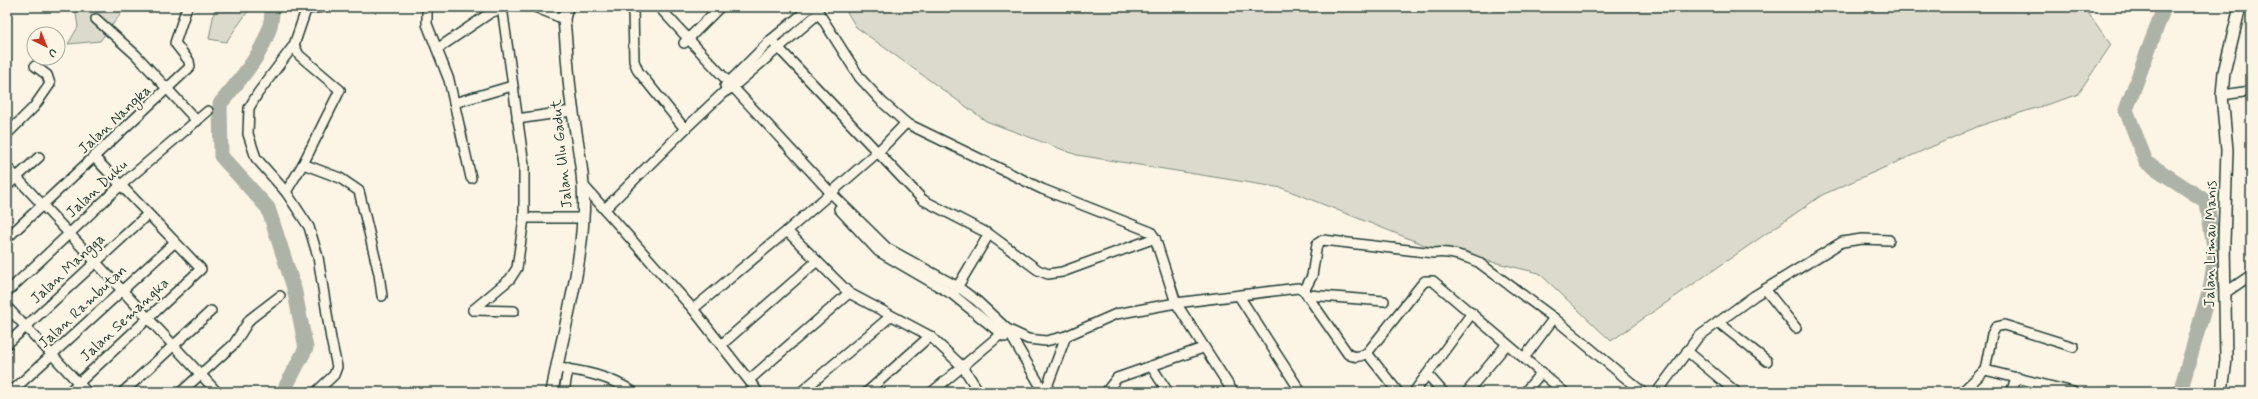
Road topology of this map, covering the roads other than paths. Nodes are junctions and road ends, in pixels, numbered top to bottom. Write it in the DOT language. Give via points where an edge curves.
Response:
graph roads {
  1 [pos="188,7"];
  2 [pos="324,7"];
  3 [pos="427,7"];
  4 [pos="502,7"];
  5 [pos="535,7"];
  6 [pos="633,7"];
  7 [pos="651,7"];
  8 [pos="659,7"];
  9 [pos="720,7"];
  10 [pos="2240,7"];
  11 [pos="307,8"];
  12 [pos="815,9"];
  13 [pos="566,10"];
  14 [pos="96,19"];
  15 [pos="686,41"];
  16 [pos="774,43"];
  17 [pos="294,45"];
  18 [pos="437,49"];
  19 [pos="35,66"];
  20 [pos="512,86"];
  21 [pos="727,88"];
  22 [pos="168,90"];
  23 [pos="2251,91"];
  24 [pos="2222,95"];
  25 [pos="454,103"];
  26 [pos="208,111"];
  27 [pos="572,111"];
  28 [pos="517,119"];
  29 [pos="197,121"];
  30 [pos="906,123"];
  31 [pos="686,130"];
  32 [pos="7,134"];
  33 [pos="878,152"];
  34 [pos="39,157"];
  35 [pos="94,157"];
  36 [pos="303,164"];
  37 [pos="7,166"];
  38 [pos="16,177"];
  39 [pos="471,178"];
  40 [pos="121,185"];
  41 [pos="583,185"];
  42 [pos="7,186"];
  43 [pos="286,192"];
  44 [pos="829,194"];
  45 [pos="43,205"];
  46 [pos="605,209"];
  47 [pos="148,214"];
  48 [pos="524,218"];
  49 [pos="584,218"];
  50 [pos="787,231"];
  51 [pos="70,233"];
  52 [pos="989,234"];
  53 [pos="7,238"];
  54 [pos="1155,238"];
  55 [pos="1889,240"];
  56 [pos="174,243"];
  57 [pos="97,261"];
  58 [pos="817,261"];
  59 [pos="2251,275"];
  60 [pos="1765,289"];
  61 [pos="123,290"];
  62 [pos="955,290"];
  63 [pos="7,292"];
  64 [pos="849,293"];
  65 [pos="1306,293"];
  66 [pos="2225,293"];
  67 [pos="280,296"];
  68 [pos="382,296"];
  69 [pos="1239,296"];
  70 [pos="1384,301"];
  71 [pos="1176,303"];
  72 [pos="7,307"];
  73 [pos="693,309"];
  74 [pos="211,311"];
  75 [pos="514,311"];
  76 [pos="1472,313"];
  77 [pos="892,316"];
  78 [pos="149,318"];
  79 [pos="1554,318"];
  80 [pos="1718,322"];
  81 [pos="26,327"];
  82 [pos="1796,328"];
  83 [pos="1004,332"];
  84 [pos="930,336"];
  85 [pos="1066,336"];
  86 [pos="7,344"];
  87 [pos="1507,344"];
  88 [pos="174,345"];
  89 [pos="721,345"];
  90 [pos="2074,347"];
  91 [pos="1204,348"];
  92 [pos="1687,351"];
  93 [pos="1367,353"];
  94 [pos="52,354"];
  95 [pos="1524,358"];
  96 [pos="1767,361"];
  97 [pos="1151,366"];
  98 [pos="963,367"];
  99 [pos="556,368"];
  100 [pos="568,369"];
  101 [pos="1985,370"];
  102 [pos="1542,372"];
  103 [pos="201,374"];
  104 [pos="1428,374"];
  105 [pos="2017,377"];
  106 [pos="749,380"];
  107 [pos="78,383"];
  108 [pos="1661,390"];
  109 [pos="11,392"];
  110 [pos="69,392"];
  111 [pos="87,392"];
  112 [pos="123,392"];
  113 [pos="181,392"];
  114 [pos="217,392"];
  115 [pos="316,392"];
  116 [pos="552,392"];
  117 [pos="564,392"];
  118 [pos="633,392"];
  119 [pos="758,392"];
  120 [pos="801,392"];
  121 [pos="867,392"];
  122 [pos="932,392"];
  123 [pos="979,392"];
  124 [pos="1044,392"];
  125 [pos="1106,392"];
  126 [pos="1168,392"];
  127 [pos="1233,392"];
  128 [pos="1299,392"];
  129 [pos="1398,392"];
  130 [pos="1414,392"];
  131 [pos="1443,392"];
  132 [pos="1467,392"];
  133 [pos="1525,392"];
  134 [pos="1564,392"];
  135 [pos="1643,392"];
  136 [pos="1736,392"];
  137 [pos="1962,392"];
  138 [pos="2011,392"];
  139 [pos="2073,392"];
  140 [pos="2222,392"];
  1 -- 22 [label="street, Jalan Nangka" via="175,43 190,61 190,67"];
  2 -- 11 [label="street"];
  3 -- 18 [label="street" via="427,24"];
  4 -- 18 [label="street"];
  4 -- 20 [label="street"];
  5 -- 13 [label="street"];
  6 -- 31 [label="street" via="634,61 638,71"];
  7 -- 15 [label="street"];
  8 -- 15 [label="street"];
  9 -- 15 [label="street"];
  10 -- 24 [label="street, Jalan Limau Manis" via="2224,72"];
  11 -- 17 [label="street"];
  12 -- 16 [label="street"];
  12 -- 30 [label="street" via="860,78"];
  13 -- 27 [label="street, Jalan Ulu Gadut"];
  14 -- 22 [label="street" via="136,55"];
  15 -- 21 [label="street"];
  16 -- 21 [label="street"];
  16 -- 33 [label="street"];
  17 -- 36 [label="street" via="299,55 340,90"];
  17 -- 43 [label="street" via="249,108 248,134 256,158"];
  18 -- 25 [label="street"];
  19 -- 32 [label="street" via="47,75 50,84 34,107"];
  20 -- 25 [label="street"];
  20 -- 28 [label="street"];
  21 -- 31 [label="street"];
  21 -- 44 [label="street"];
  22 -- 29 [label="street"];
  22 -- 35 [label="street, Jalan Nangka"];
  23 -- 24 [label="street"];
  24 -- 66 [label="street, Jalan Limau Manis" via="2227,150"];
  25 -- 39 [label="street"];
  26 -- 29 [label="street, Jalan Duku"];
  27 -- 28 [label="street"];
  27 -- 41 [label="street, Jalan Ulu Gadut"];
  28 -- 48 [label="street" via="524,165"];
  29 -- 40 [label="street, Jalan Duku"];
  30 -- 33 [label="street"];
  30 -- 54 [label="street" via="1042,189 1148,230"];
  31 -- 46 [label="street"];
  33 -- 44 [label="street"];
  33 -- 52 [label="street" via="923,200"];
  34 -- 38 [label="street"];
  35 -- 40 [label="street"];
  35 -- 45 [label="street, Jalan Nangka"];
  36 -- 43 [label="street"];
  36 -- 68 [label="street" via="340,178 359,191 380,274"];
  37 -- 38 [label="street"];
  38 -- 42 [label="street"];
  38 -- 45 [label="street"];
  40 -- 47 [label="street"];
  40 -- 51 [label="street, Jalan Duku"];
  41 -- 46 [label="street"];
  41 -- 49 [label="street, Jalan Ulu Gadut"];
  43 -- 115 [label="street" via="309,227 318,257 337,367 334,375"];
  44 -- 50 [label="street"];
  44 -- 62 [label="street" via="878,251"];
  45 -- 51 [label="street"];
  45 -- 53 [label="street, Jalan Nangka"];
  46 -- 73 [label="street"];
  47 -- 56 [label="street"];
  47 -- 57 [label="street, Jalan Mangga"];
  48 -- 49 [label="street"];
  48 -- 75 [label="street" via="517,268 510,279 472,310"];
  49 -- 99 [label="street, Jalan Ulu Gadut" via="571,302"];
  50 -- 58 [label="street"];
  50 -- 73 [label="street"];
  51 -- 57 [label="street"];
  51 -- 63 [label="street, Jalan Duku"];
  52 -- 54 [label="street" via="1038,270 1048,274 1062,272"];
  52 -- 62 [label="street"];
  54 -- 71 [label="street"];
  55 -- 60 [label="street" via="1862,239 1842,242"];
  56 -- 61 [label="street, Jalan Rambutan"];
  56 -- 78 [label="street, Jalan Semangka" via="201,269"];
  57 -- 61 [label="street"];
  57 -- 81 [label="street, Jalan Mangga"];
  58 -- 64 [label="street"];
  58 -- 89 [label="street"];
  59 -- 66 [label="street"];
  60 -- 80 [label="street"];
  60 -- 82 [label="street"];
  61 -- 78 [label="street"];
  61 -- 94 [label="street, Jalan Rambutan"];
  62 -- 83 [label="street" via="977,301"];
  64 -- 77 [label="street"];
  64 -- 106 [label="street"];
  65 -- 69 [label="street" via="1298,288"];
  65 -- 70 [label="street"];
  65 -- 79 [label="street" via="1312,276 1317,244 1323,240 1434,253 1445,252 1478,262"];
  65 -- 93 [label="street" via="1348,354 1352,357"];
  66 -- 140 [label="street, Jalan Limau Manis" via="2226,360"];
  67 -- 103 [label="street" via="250,319 234,344"];
  69 -- 71 [label="street"];
  69 -- 128 [label="street"];
  71 -- 85 [label="street" via="1116,314"];
  71 -- 91 [label="street"];
  72 -- 81 [label="street"];
  73 -- 89 [label="street"];
  74 -- 88 [label="street"];
  76 -- 87 [label="street"];
  76 -- 93 [label="street" via="1433,281 1425,281"];
  76 -- 104 [label="street"];
  77 -- 84 [label="street"];
  77 -- 120 [label="street"];
  78 -- 88 [label="street"];
  78 -- 107 [label="street, Jalan Semangka"];
  79 -- 95 [label="street"];
  79 -- 135 [label="street"];
  80 -- 92 [label="street" via="1698,337"];
  80 -- 96 [label="street"];
  81 -- 86 [label="street, Jalan Mangga"];
  81 -- 94 [label="street"];
  83 -- 85 [label="street" via="1046,341"];
  83 -- 98 [label="street"];
  83 -- 124 [label="street"];
  84 -- 98 [label="street"];
  84 -- 121 [label="street"];
  85 -- 124 [label="street"];
  87 -- 95 [label="street"];
  87 -- 132 [label="street"];
  88 -- 103 [label="street"];
  88 -- 112 [label="street"];
  89 -- 106 [label="street"];
  90 -- 101 [label="street" via="2004,325 1996,328 1992,334"];
  91 -- 97 [label="street"];
  91 -- 127 [label="street"];
  92 -- 108 [label="street"];
  92 -- 136 [label="street"];
  93 -- 129 [label="street"];
  94 -- 107 [label="street"];
  94 -- 109 [label="street, Jalan Rambutan"];
  95 -- 102 [label="street"];
  97 -- 125 [label="street" via="1117,378"];
  97 -- 126 [label="street"];
  98 -- 122 [label="street"];
  98 -- 123 [label="street"];
  99 -- 100 [label="street"];
  99 -- 116 [label="street, Jalan Ulu Gadut"];
  100 -- 117 [label="street"];
  100 -- 118 [label="street" via="611,381"];
  101 -- 105 [label="street"];
  101 -- 137 [label="street"];
  102 -- 133 [label="street"];
  102 -- 134 [label="street"];
  103 -- 113 [label="street"];
  103 -- 114 [label="street"];
  104 -- 130 [label="street"];
  104 -- 131 [label="street"];
  105 -- 138 [label="street"];
  105 -- 139 [label="street"];
  106 -- 119 [label="street"];
  107 -- 110 [label="street, Jalan Semangka"];
  107 -- 111 [label="street"];
}
